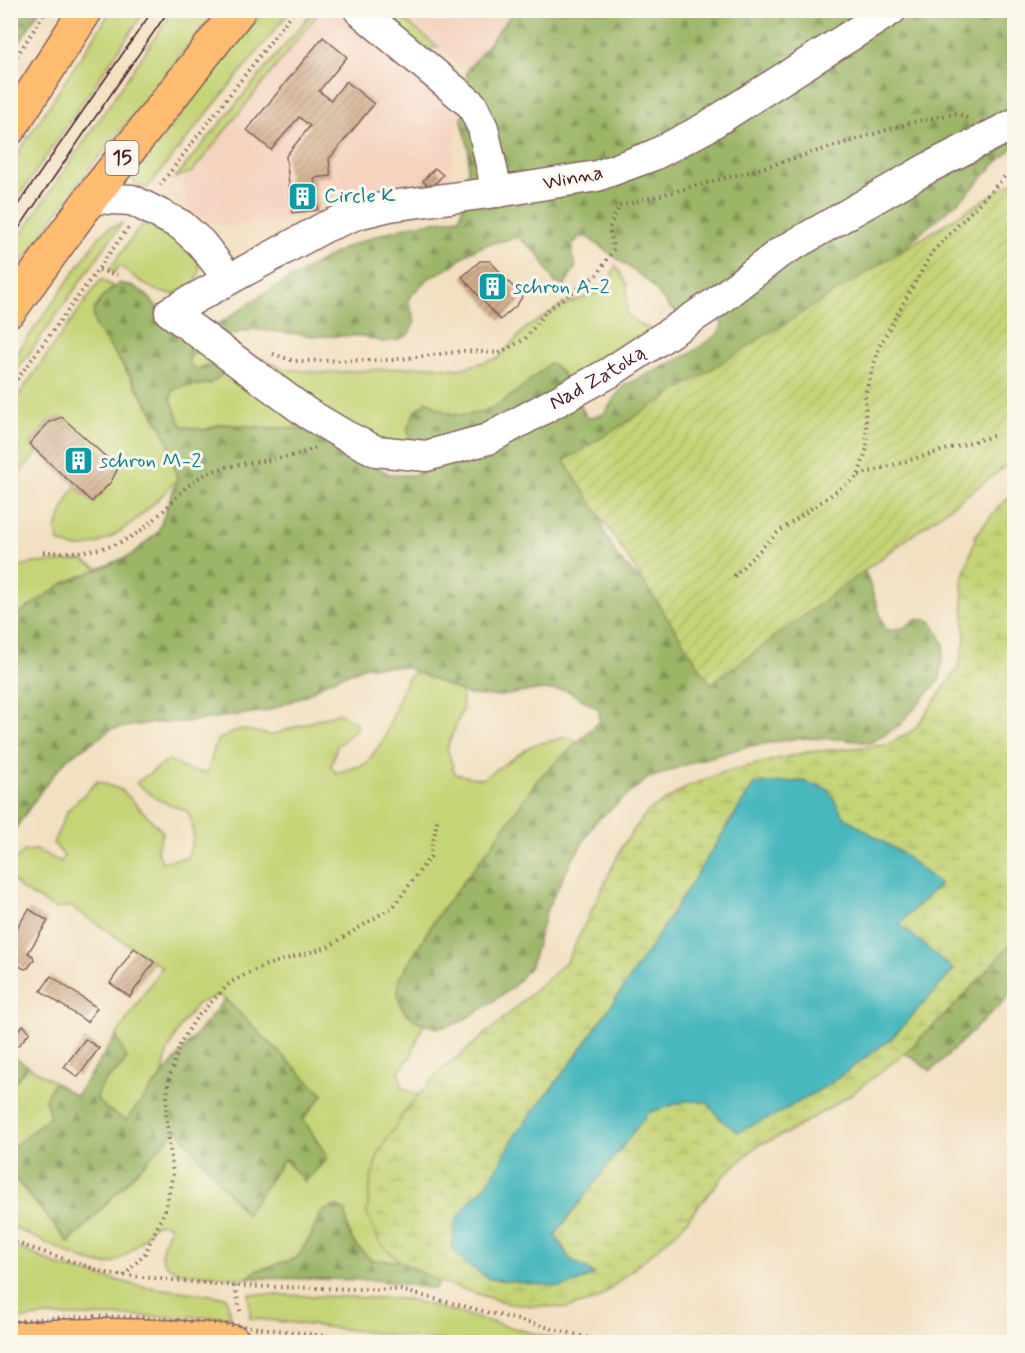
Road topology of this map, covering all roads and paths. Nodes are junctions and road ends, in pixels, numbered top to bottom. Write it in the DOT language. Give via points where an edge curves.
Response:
graph roads {
  1 [pos="46,10"];
  2 [pos="86,10"];
  3 [pos="239,10"];
  4 [pos="295,10"];
  5 [pos="359,10"];
  6 [pos="891,10"];
  7 [pos="10,66"];
  8 [pos="10,128"];
  9 [pos="1005,128"];
  10 [pos="1014,167"];
  11 [pos="497,192"];
  12 [pos="91,198"];
  13 [pos="156,211"];
  14 [pos="99,270"];
  15 [pos="117,275"];
  16 [pos="229,279"];
  17 [pos="10,310"];
  18 [pos="170,312"];
  19 [pos="229,356"];
  20 [pos="10,389"];
  21 [pos="344,435"];
  22 [pos="996,435"];
  23 [pos="858,476"];
  24 [pos="43,552"];
  25 [pos="734,576"];
  26 [pos="438,816"];
  27 [pos="10,1241"];
  28 [pos="124,1276"];
  29 [pos="10,1322"];
  30 [pos="10,1339"];
  31 [pos="234,1342"];
  32 [pos="377,1342"];
  33 [pos="605,1342"];
  1 -- 7 [label="path"];
  2 -- 8 [label="main road"];
  3 -- 12 [label="main road, 15"];
  4 -- 13 [label="path"];
  5 -- 11 [label="street" via="427,82 472,105 483,128"];
  6 -- 11 [label="street, Winna" via="705,128 654,155 597,176"];
  9 -- 19 [label="path" via="958,113 913,122 619,206 609,229 614,249 598,274 547,310 525,339 499,353 464,351 381,360 294,361 263,351"];
  9 -- 21 [label="street, Nad Zatoką" via="778,254 715,303 609,373 488,439 426,456 376,451"];
  10 -- 23 [label="path" via="932,252 879,347 865,395 867,448"];
  11 -- 16 [label="street, Winna" via="357,214"];
  12 -- 13 [label="street" via="125,198"];
  12 -- 17 [label="main road, 15"];
  13 -- 14 [label="path"];
  13 -- 16 [label="street" via="182,225"];
  14 -- 15 [label="path"];
  14 -- 20 [label="path"];
  16 -- 18 [label="street, Winna"];
  18 -- 19 [label="street, Nad Zatoką"];
  19 -- 21 [label="street, Nad Zatoką"];
  21 -- 24 [label="path" via="309,451 204,475 182,490 140,533 115,546 82,553"];
  22 -- 23 [label="path"];
  23 -- 25 [label="path" via="778,532"];
  26 -- 28 [label="path" via="430,856 394,906 327,947 262,966 231,982 196,1018 180,1044 168,1083 166,1115 173,1174 165,1210 145,1253"];
  27 -- 28 [label="path"];
  28 -- 33 [label="path" via="235,1286 400,1290"];
  29 -- 32 [label="path, bridge" via="151,1317"];
  30 -- 31 [label="main road" via="133,1335"];
}
